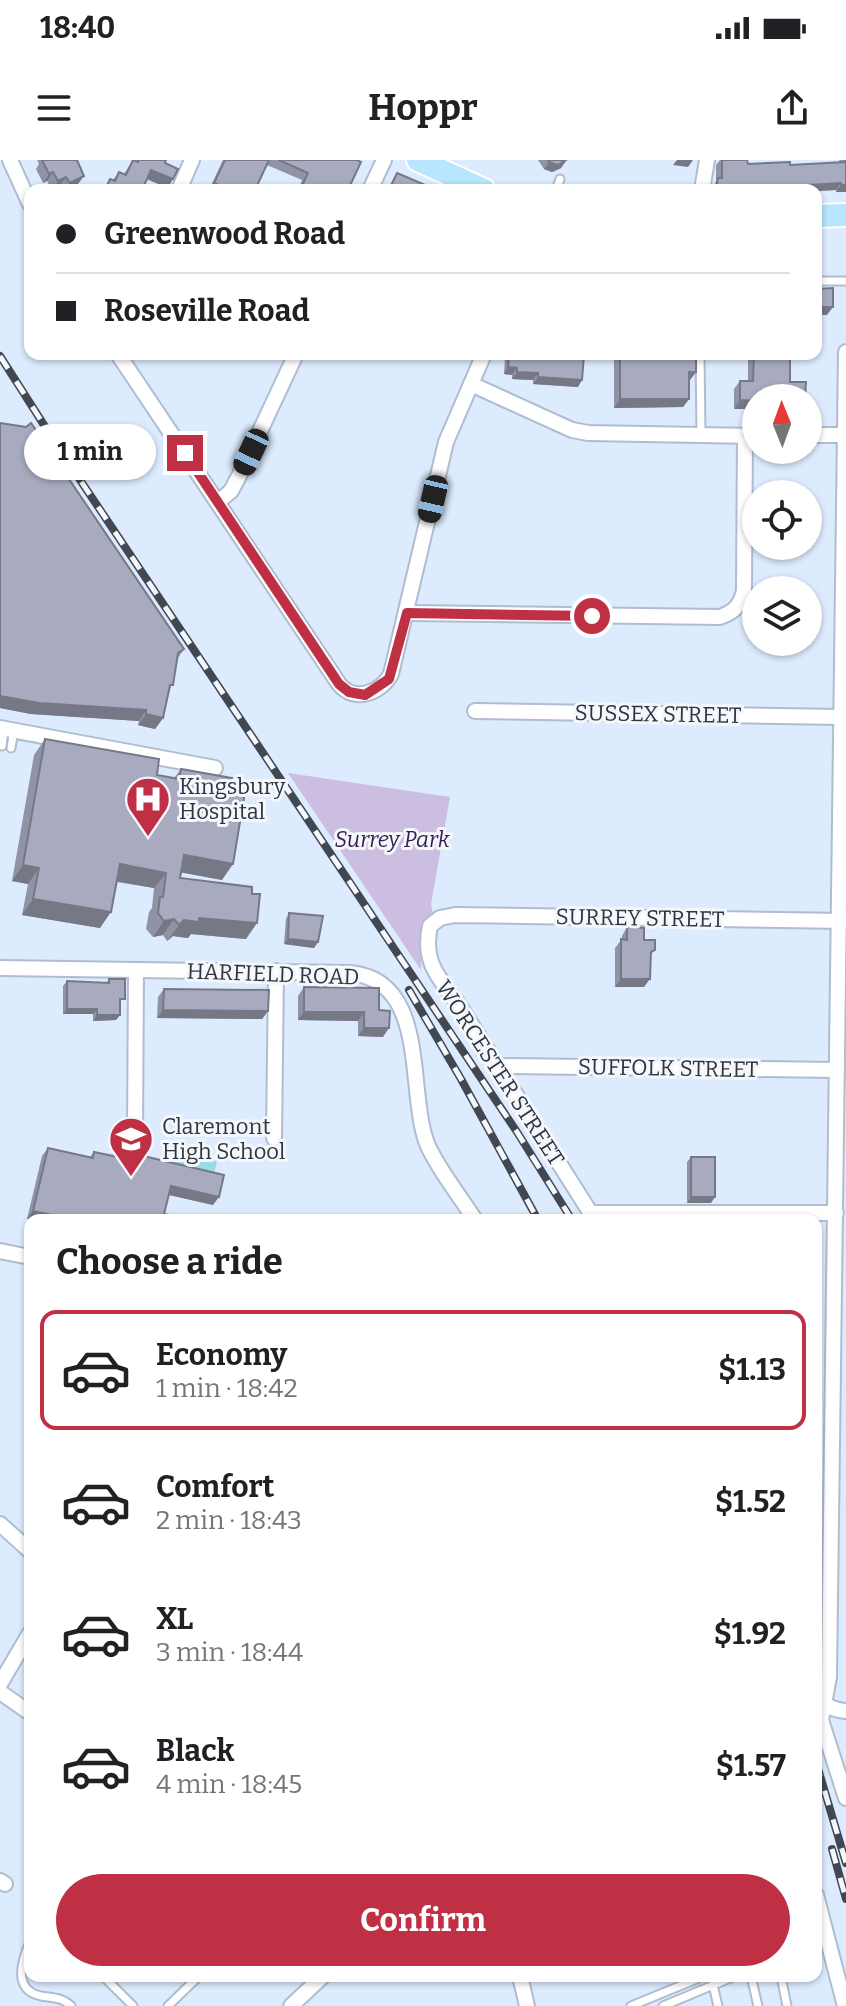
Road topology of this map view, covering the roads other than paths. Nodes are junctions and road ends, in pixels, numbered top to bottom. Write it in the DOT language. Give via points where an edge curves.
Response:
graph roads {
  1 [pos="10,160"];
  2 [pos="192,160"];
  3 [pos="384,160"];
  4 [pos="418,160"];
  5 [pos="707,160"];
  6 [pos="560,179"];
  7 [pos="182,184"];
  8 [pos="373,184"];
  9 [pos="471,184"];
  10 [pos="558,184"];
  11 [pos="703,184"];
  12 [pos="24,191"];
  13 [pos="846,215"];
  14 [pos="822,216"];
  15 [pos="822,281"];
  16 [pos="846,281"];
  17 [pos="846,352"];
  18 [pos="122,360"];
  19 [pos="293,360"];
  20 [pos="481,360"];
  21 [pos="700,360"];
  22 [pos="471,384"];
  23 [pos="701,434"];
  24 [pos="822,435"];
  25 [pos="845,435"];
  26 [pos="742,436"];
  27 [pos="845,463"];
  28 [pos="749,464"];
  29 [pos="218,502"];
  30 [pos="844,555"];
  31 [pos="407,613"];
  32 [pos="844,677"];
  33 [pos="475,711"];
  34 [pos="841,717"];
  35 [pos="6,729"];
  36 [pos="2,746"];
  37 [pos="11,748"];
  38 [pos="218,772"];
  39 [pos="843,799"];
  40 [pos="434,921"];
  41 [pos="842,921"];
  42 [pos="0,968"];
  43 [pos="136,970"];
  44 [pos="276,971"];
  45 [pos="498,1066"];
  46 [pos="837,1070"];
  47 [pos="135,1136"];
  48 [pos="274,1138"];
  49 [pos="836,1213"];
  50 [pos="471,1214"];
  51 [pos="592,1214"];
  52 [pos="755,1214"];
  53 [pos="0,1251"];
  54 [pos="24,1256"];
  55 [pos="840,1281"];
  56 [pos="822,1340"];
  57 [pos="833,1340"];
  58 [pos="839,1424"];
  59 [pos="822,1440"];
  60 [pos="832,1440"];
  61 [pos="0,1524"];
  62 [pos="24,1546"];
  63 [pos="838,1567"];
  64 [pos="24,1643"];
  65 [pos="0,1684"];
  66 [pos="0,1692"];
  67 [pos="822,1697"];
  68 [pos="822,1701"];
  69 [pos="24,1709"];
  70 [pos="846,1711"];
  71 [pos="822,1723"];
  72 [pos="846,1798"];
  73 [pos="822,1934"];
  74 [pos="24,1959"];
  75 [pos="109,1982"];
  76 [pos="193,1982"];
  77 [pos="521,1982"];
  78 [pos="690,1982"];
  79 [pos="720,1982"];
  80 [pos="752,1982"];
  81 [pos="782,1982"];
  82 [pos="713,1985"];
  83 [pos="310,1999"];
  84 [pos="677,2003"];
  85 [pos="635,2005"];
  86 [pos="71,2006"];
  87 [pos="133,2006"];
  88 [pos="168,2006"];
  89 [pos="291,2006"];
  90 [pos="527,2006"];
  91 [pos="663,2006"];
  92 [pos="718,2006"];
  93 [pos="758,2006"];
  94 [pos="787,2006"];
  95 [pos="845,2006"];
  1 -- 12 [label="street"];
  2 -- 7 [label="street"];
  3 -- 8 [label="street"];
  4 -- 9 [label="main road"];
  5 -- 11 [label="street"];
  6 -- 10 [label="lane"];
  13 -- 14 [label="main road"];
  15 -- 16 [label="lane"];
  17 -- 25 [label="street"];
  18 -- 29 [label="street"];
  19 -- 29 [label="street" via="239,476"];
  20 -- 22 [label="street"];
  21 -- 23 [label="lane"];
  22 -- 23 [label="street" via="572,430"];
  22 -- 31 [label="street" via="446,442"];
  23 -- 26 [label="street"];
  24 -- 25 [label="street"];
  25 -- 27 [label="street"];
  27 -- 30 [label="street"];
  28 -- 31 [label="street" via="744,591 730,614"];
  29 -- 31 [label="street" via="349,692 365,695 389,679"];
  30 -- 32 [label="street"];
  32 -- 34 [label="street"];
  33 -- 34 [label="street, SUSSEX STREET"];
  34 -- 39 [label="street"];
  35 -- 36 [label="lane"];
  35 -- 37 [label="lane"];
  35 -- 38 [label="street"];
  39 -- 41 [label="street"];
  40 -- 41 [label="street, SURREY STREET" via="455,915"];
  40 -- 45 [label="street, WORCESTER STREET" via="428,929 431,965"];
  41 -- 46 [label="street"];
  42 -- 43 [label="street, HARFIELD ROAD"];
  43 -- 44 [label="street, HARFIELD ROAD"];
  43 -- 47 [label="street"];
  44 -- 48 [label="street"];
  44 -- 50 [label="street, HARFIELD ROAD" via="361,974 391,996 412,1045 428,1145"];
  45 -- 46 [label="street, SUFFOLK STREET"];
  45 -- 51 [label="street, WORCESTER STREET"];
  46 -- 49 [label="street"];
  49 -- 52 [label="street"];
  49 -- 55 [label="street"];
  53 -- 54 [label="street"];
  55 -- 57 [label="street"];
  56 -- 57 [label="street"];
  57 -- 58 [label="street"];
  58 -- 60 [label="street"];
  59 -- 60 [label="street"];
  60 -- 63 [label="street"];
  61 -- 62 [label="street"];
  63 -- 67 [label="street" via="829,1677"];
  64 -- 65 [label="street"];
  66 -- 69 [label="street"];
  68 -- 70 [label="street"];
  71 -- 72 [label="street"];
  73 -- 95 [label="street"];
  74 -- 86 [label="lane" via="23,1981 35,1994"];
  75 -- 87 [label="lane"];
  76 -- 88 [label="lane"];
  77 -- 90 [label="street"];
  78 -- 85 [label="lane"];
  79 -- 82 [label="lane"];
  80 -- 93 [label="lane"];
  81 -- 94 [label="lane"];
  82 -- 84 [label="lane"];
  82 -- 92 [label="lane"];
  83 -- 89 [label="street"];
  84 -- 91 [label="lane"];
}
